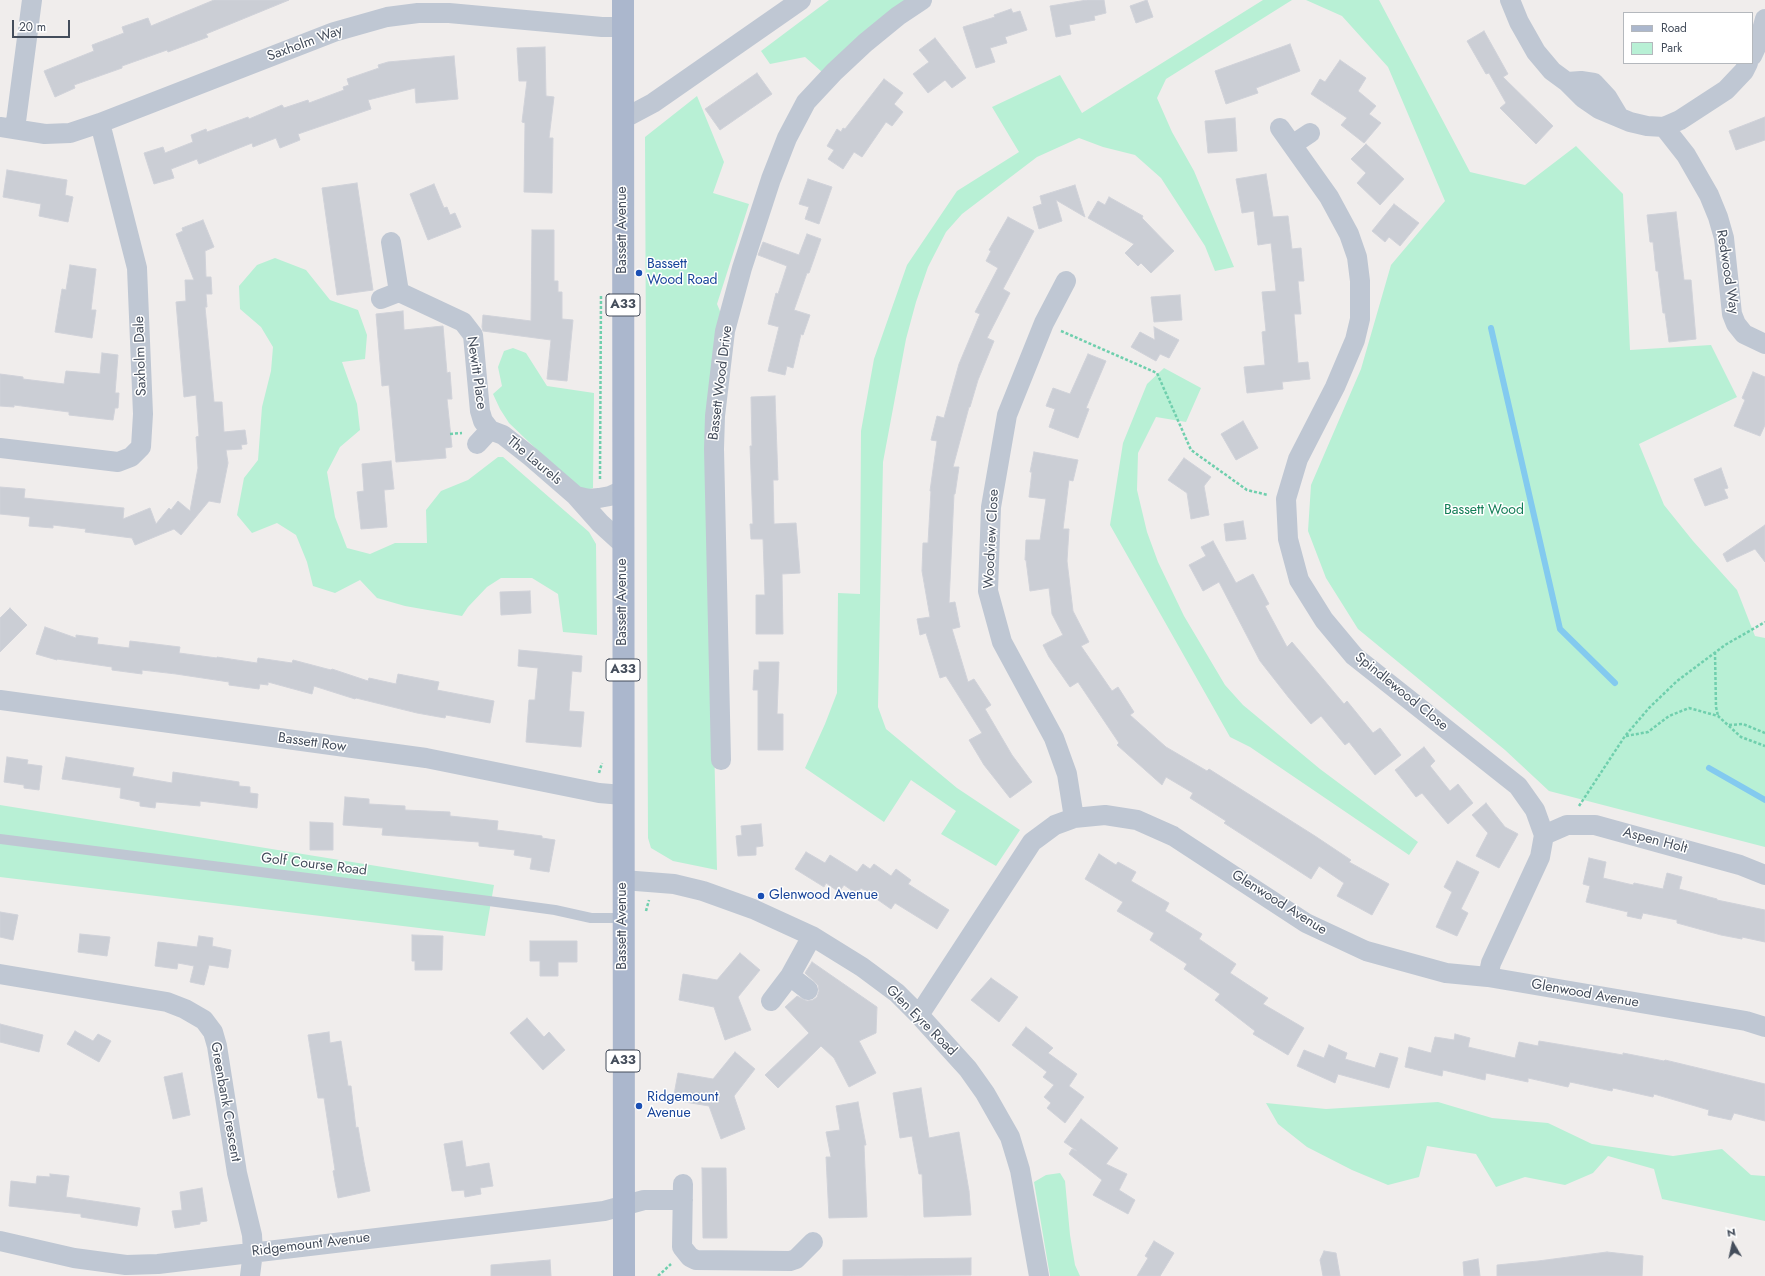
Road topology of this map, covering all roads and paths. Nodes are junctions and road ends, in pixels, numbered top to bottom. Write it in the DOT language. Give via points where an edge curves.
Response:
graph roads {
  1 [pos="32,0"];
  2 [pos="623,0"];
  3 [pos="800,0"];
  4 [pos="922,0"];
  5 [pos="1510,0"];
  6 [pos="1765,19"];
  7 [pos="623,27"];
  8 [pos="1753,54"];
  9 [pos="1748,64"];
  10 [pos="623,119"];
  11 [pos="100,124"];
  12 [pos="1664,127"];
  13 [pos="8,128"];
  14 [pos="1280,128"];
  15 [pos="1310,133"];
  16 [pos="1292,145"];
  17 [pos="391,242"];
  18 [pos="1066,280"];
  19 [pos="1044,323"];
  20 [pos="1765,344"];
  21 [pos="450,434"];
  22 [pos="478,435"];
  23 [pos="0,448"];
  24 [pos="622,490"];
  25 [pos="576,496"];
  26 [pos="1286,499"];
  27 [pos="622,544"];
  28 [pos="1765,622"];
  29 [pos="1715,652"];
  30 [pos="0,700"];
  31 [pos="1718,716"];
  32 [pos="1730,725"];
  33 [pos="1765,733"];
  34 [pos="1625,736"];
  35 [pos="1765,746"];
  36 [pos="721,760"];
  37 [pos="623,795"];
  38 [pos="1074,818"];
  39 [pos="1567,825"];
  40 [pos="1544,835"];
  41 [pos="0,839"];
  42 [pos="1765,875"];
  43 [pos="623,880"];
  44 [pos="624,918"];
  45 [pos="812,936"];
  46 [pos="0,974"];
  47 [pos="790,976"];
  48 [pos="1488,977"];
  49 [pos="808,990"];
  50 [pos="771,1001"];
  51 [pos="919,1015"];
  52 [pos="1765,1027"];
  53 [pos="623,1204"];
  54 [pos="0,1241"];
  55 [pos="813,1242"];
  56 [pos="253,1252"];
  57 [pos="676,1260"];
  58 [pos="250,1276"];
  59 [pos="624,1276"];
  60 [pos="658,1276"];
  61 [pos="1039,1276"];
  1 -- 13 [label="street"];
  2 -- 7 [label="main road, Bassett Avenue / A33"];
  3 -- 10 [label="street" via="653,103"];
  4 -- 36 [label="street, Bassett Wood Drive" via="865,43 806,102 786,138 771,179 725,331 714,449"];
  5 -- 12 [label="street" via="1536,52 1552,71 1582,98 1598,109 1630,122"];
  6 -- 8 [label="street"];
  7 -- 10 [label="main road, Bassett Avenue / A33"];
  7 -- 11 [label="street, Saxholm Way" via="449,13 387,17 334,32"];
  9 -- 12 [label="street" via="1726,90 1680,120"];
  10 -- 24 [label="main road, Bassett Avenue / A33"];
  11 -- 13 [label="street, Saxholm Way" via="70,133 45,134"];
  11 -- 23 [label="street, Saxholm Dale" via="138,268 143,414 140,447 131,456 118,462"];
  12 -- 20 [label="street, Redwood Way" via="1686,155 1709,195 1718,217 1724,238 1732,314 1736,324 1744,334"];
  14 -- 16 [label="street, Spindlewood Close"];
  15 -- 16 [label="street"];
  16 -- 26 [label="street, Spindlewood Close" via="1329,197 1349,234 1357,257 1360,319 1355,340 1335,388 1298,459"];
  17 -- 22 [label="street, Newitt Place" via="390,295 463,322 472,335 480,411 484,421"];
  18 -- 19 [label="street, Woodview Close"];
  19 -- 26 [label="path" via="1157,373 1191,450 1247,490"];
  19 -- 38 [label="street, Woodview Close" via="1007,415 991,508 988,591 1002,642 1054,738 1067,774"];
  21 -- 22 [label="path"];
  22 -- 25 [label="street, The Laurels" via="503,435"];
  24 -- 25 [label="street" via="599,498"];
  24 -- 27 [label="main road, Bassett Avenue / A33"];
  25 -- 27 [label="street, The Laurels"];
  26 -- 40 [label="street, Spindlewood Close" via="1288,539 1299,580 1324,620 1354,656 1518,786 1535,810"];
  27 -- 37 [label="main road, Bassett Avenue / A33"];
  28 -- 29 [label="path"];
  29 -- 31 [label="path"];
  29 -- 34 [label="path" via="1677,681"];
  30 -- 37 [label="street, Bassett Row" via="426,758 599,793"];
  31 -- 32 [label="path"];
  31 -- 34 [label="path" via="1689,708 1669,716 1648,732"];
  32 -- 33 [label="path" via="1743,724"];
  32 -- 35 [label="path" via="1741,737"];
  34 -- 39 [label="path"];
  37 -- 43 [label="main road, Bassett Avenue / A33"];
  38 -- 48 [label="street, Glenwood Avenue" via="1105,815 1137,820 1174,836 1306,923 1366,951 1446,973"];
  38 -- 51 [label="street, Glenwood Avenue" via="1055,825 1032,842"];
  39 -- 40 [label="street, Aspen Holt"];
  39 -- 42 [label="street, Aspen Holt" via="1595,825 1740,865"];
  40 -- 48 [label="street" via="1540,857 1491,963"];
  41 -- 44 [label="lane, Golf Course Road" via="489,901 591,918"];
  43 -- 44 [label="main road, Bassett Avenue / A33"];
  43 -- 45 [label="street, Glen Eyre Road" via="674,884 704,891 753,909"];
  44 -- 53 [label="main road, Bassett Avenue / A33"];
  45 -- 47 [label="street"];
  45 -- 51 [label="street, Glen Eyre Road" via="868,971 897,993"];
  46 -- 56 [label="street, Greenbank Crescent" via="167,1002 204,1020 213,1032 217,1046 237,1173 252,1234"];
  47 -- 49 [label="street"];
  47 -- 50 [label="street"];
  48 -- 52 [label="street, Glenwood Avenue"];
  51 -- 61 [label="street, Glen Eyre Road" via="968,1069 1010,1136 1020,1170"];
  53 -- 55 [label="street" via="683,1192 682,1247 696,1260 790,1261 796,1259"];
  53 -- 56 [label="street, Ridgemount Avenue" via="604,1211"];
  53 -- 59 [label="main road, Bassett Avenue / A33"];
  54 -- 56 [label="street, Ridgemount Avenue" via="74,1258 126,1265 158,1264"];
  56 -- 58 [label="street, Greenbank Crescent"];
  57 -- 60 [label="path"];
}
